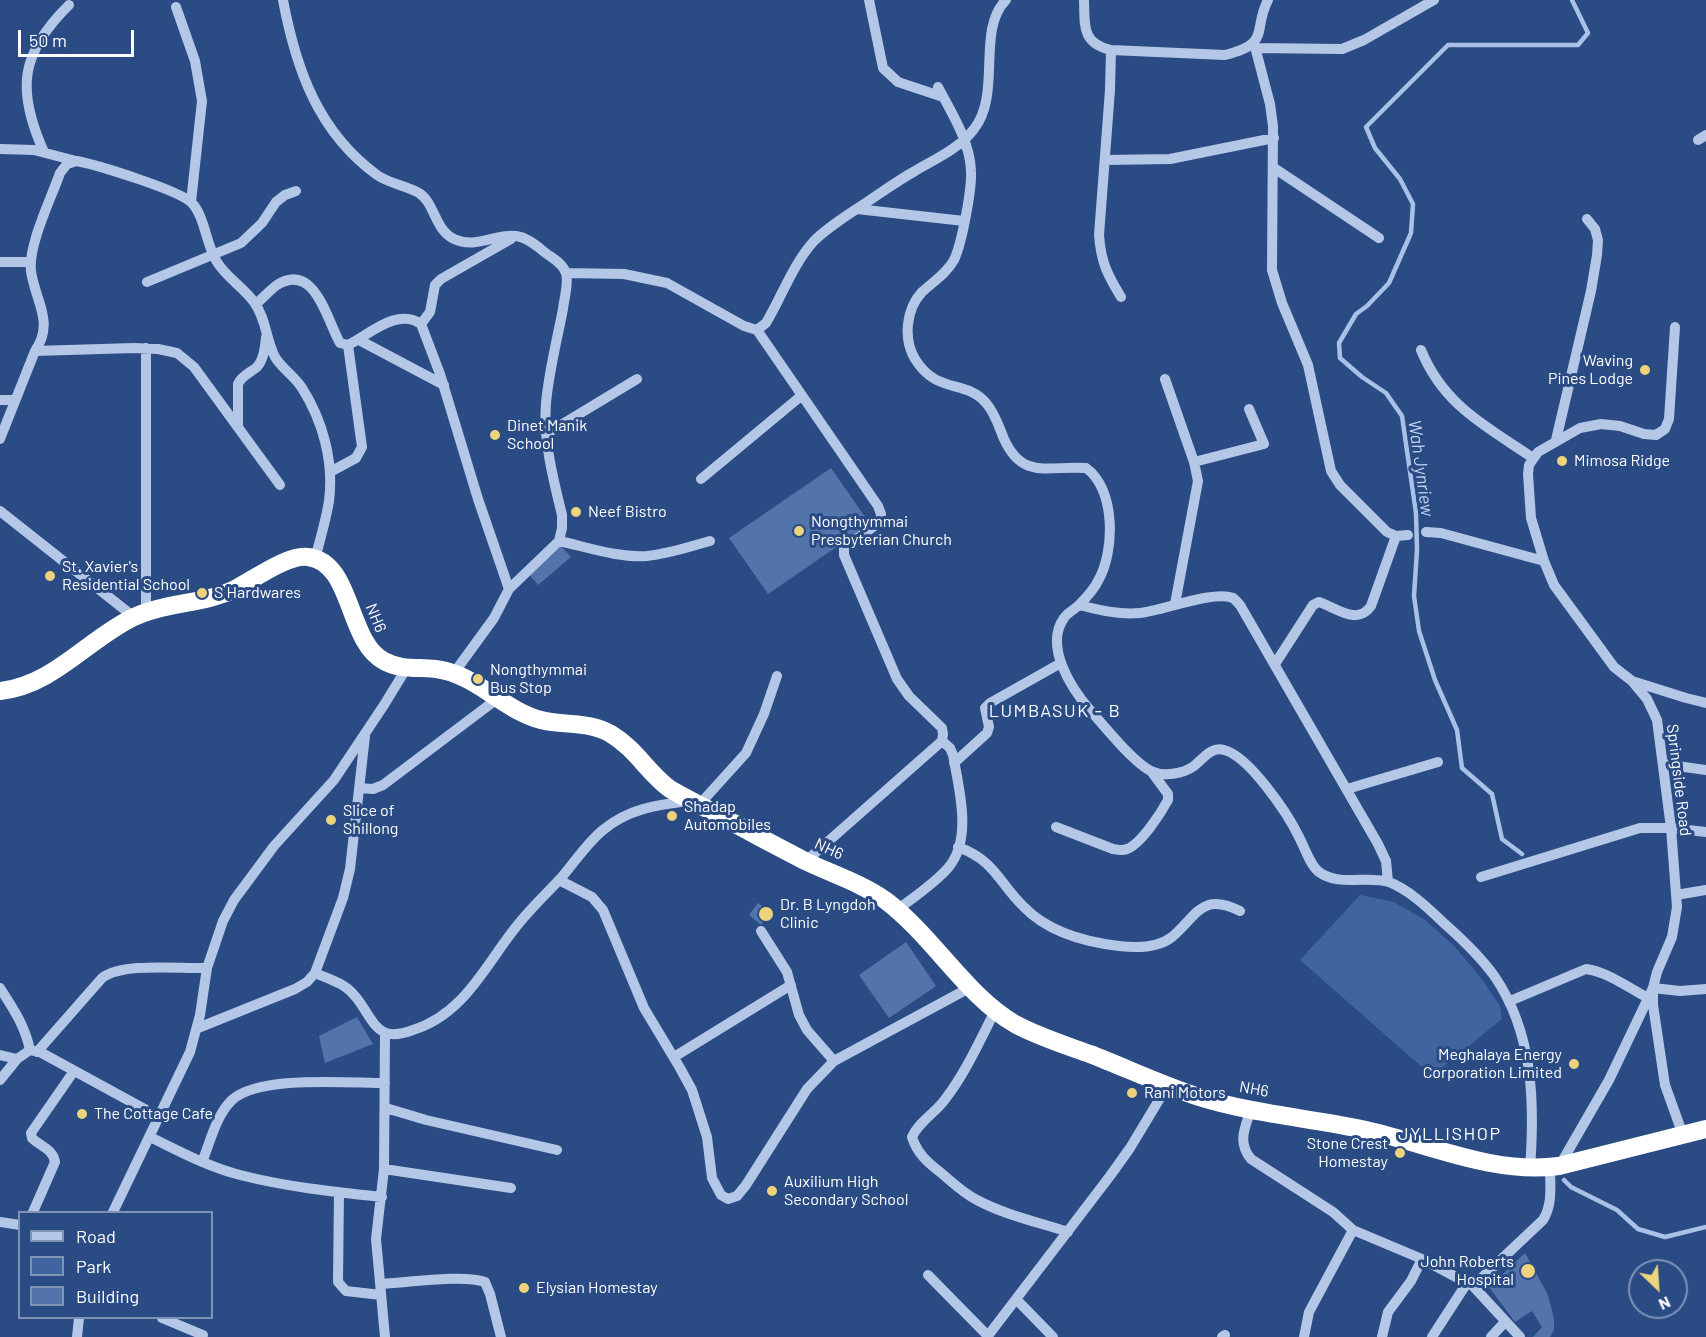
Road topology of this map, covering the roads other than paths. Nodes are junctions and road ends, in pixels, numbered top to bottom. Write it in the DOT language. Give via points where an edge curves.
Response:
graph roads {
  1 [pos="283,0"];
  2 [pos="869,0"];
  3 [pos="1006,0"];
  4 [pos="1084,0"];
  5 [pos="1268,0"];
  6 [pos="1434,0"];
  7 [pos="69,5"];
  8 [pos="176,7"];
  9 [pos="1255,45"];
  10 [pos="1111,50"];
  11 [pos="1274,138"];
  12 [pos="964,141"];
  13 [pos="0,149"];
  14 [pos="44,152"];
  15 [pos="1105,160"];
  16 [pos="76,161"];
  17 [pos="1274,168"];
  18 [pos="296,191"];
  19 [pos="191,202"];
  20 [pos="857,209"];
  21 [pos="1587,219"];
  22 [pos="964,221"];
  23 [pos="516,236"];
  24 [pos="1379,238"];
  25 [pos="212,254"];
  26 [pos="0,262"];
  27 [pos="30,262"];
  28 [pos="566,273"];
  29 [pos="147,282"];
  30 [pos="1121,297"];
  31 [pos="256,304"];
  32 [pos="421,324"];
  33 [pos="1675,327"];
  34 [pos="757,330"];
  35 [pos="267,334"];
  36 [pos="353,343"];
  37 [pos="146,348"];
  38 [pos="1421,350"];
  39 [pos="35,351"];
  40 [pos="637,379"];
  41 [pos="1165,379"];
  42 [pos="444,385"];
  43 [pos="801,396"];
  44 [pos="0,400"];
  45 [pos="15,400"];
  46 [pos="1248,409"];
  47 [pos="238,428"];
  48 [pos="546,434"];
  49 [pos="0,440"];
  50 [pos="1556,440"];
  51 [pos="1533,458"];
  52 [pos="1194,462"];
  53 [pos="330,472"];
  54 [pos="701,479"];
  55 [pos="280,485"];
  56 [pos="0,511"];
  57 [pos="1426,532"];
  58 [pos="1408,535"];
  59 [pos="1396,536"];
  60 [pos="559,541"];
  61 [pos="710,541"];
  62 [pos="315,559"];
  63 [pos="1544,561"];
  64 [pos="509,589"];
  65 [pos="1175,604"];
  66 [pos="1079,605"];
  67 [pos="140,614"];
  68 [pos="1061,663"];
  69 [pos="1275,664"];
  70 [pos="406,669"];
  71 [pos="454,673"];
  72 [pos="777,675"];
  73 [pos="1632,681"];
  74 [pos="3,694"];
  75 [pos="498,699"];
  76 [pos="1706,703"];
  77 [pos="365,734"];
  78 [pos="942,741"];
  79 [pos="954,762"];
  80 [pos="1438,762"];
  81 [pos="1663,764"];
  82 [pos="1706,770"];
  83 [pos="1151,771"];
  84 [pos="359,788"];
  85 [pos="1347,789"];
  86 [pos="695,802"];
  87 [pos="1056,827"];
  88 [pos="1671,828"];
  89 [pos="1706,832"];
  90 [pos="958,847"];
  91 [pos="806,861"];
  92 [pos="1481,878"];
  93 [pos="559,880"];
  94 [pos="1388,882"];
  95 [pos="1706,890"];
  96 [pos="1676,895"];
  97 [pos="897,910"];
  98 [pos="1240,911"];
  99 [pos="761,931"];
  100 [pos="207,969"];
  101 [pos="315,973"];
  102 [pos="791,985"];
  103 [pos="971,987"];
  104 [pos="0,988"];
  105 [pos="1706,989"];
  106 [pos="1650,993"];
  107 [pos="1510,1002"];
  108 [pos="995,1011"];
  109 [pos="198,1028"];
  110 [pos="385,1032"];
  111 [pos="33,1051"];
  112 [pos="0,1055"];
  113 [pos="674,1057"];
  114 [pos="17,1059"];
  115 [pos="834,1061"];
  116 [pos="74,1071"];
  117 [pos="0,1080"];
  118 [pos="385,1083"];
  119 [pos="1168,1085"];
  120 [pos="386,1108"];
  121 [pos="1251,1109"];
  122 [pos="159,1118"];
  123 [pos="1706,1129"];
  124 [pos="1683,1136"];
  125 [pos="150,1137"];
  126 [pos="557,1150"];
  127 [pos="202,1162"];
  128 [pos="1555,1166"];
  129 [pos="1530,1168"];
  130 [pos="384,1169"];
  131 [pos="511,1188"];
  132 [pos="339,1192"];
  133 [pos="382,1197"];
  134 [pos="33,1211"];
  135 [pos="113,1211"];
  136 [pos="0,1222"];
  137 [pos="18,1225"];
  138 [pos="1353,1230"];
  139 [pos="1068,1232"];
  140 [pos="1422,1259"];
  141 [pos="928,1275"];
  142 [pos="1470,1285"];
  143 [pos="381,1290"];
  144 [pos="1016,1299"];
  145 [pos="79,1319"];
  146 [pos="167,1319"];
  147 [pos="1505,1322"];
  148 [pos="203,1335"];
  149 [pos="988,1336"];
  150 [pos="77,1337"];
  151 [pos="385,1337"];
  152 [pos="501,1337"];
  153 [pos="1053,1337"];
  154 [pos="1304,1337"];
  155 [pos="1382,1337"];
  156 [pos="1432,1337"];
  157 [pos="1491,1337"];
  158 [pos="1520,1337"];
  1 -- 23 [label="street" via="310,93 331,131 363,164 390,183 419,193 445,234 455,240 480,243"];
  2 -- 12 [label="street" via="883,68 898,82 941,92"];
  3 -- 12 [label="street" via="993,20 983,113"];
  4 -- 10 [label="street" via="1085,31 1091,41"];
  5 -- 9 [label="street"];
  6 -- 9 [label="street" via="1342,49"];
  7 -- 14 [label="street" via="39,42 28,65 27,104"];
  8 -- 19 [label="street" via="195,61 202,100"];
  9 -- 10 [label="street" via="1225,55"];
  9 -- 11 [label="street"];
  10 -- 15 [label="street"];
  11 -- 15 [label="street" via="1170,159"];
  11 -- 17 [label="street"];
  12 -- 20 [label="street"];
  12 -- 22 [label="street" via="971,173"];
  13 -- 14 [label="street"];
  14 -- 16 [label="street"];
  15 -- 30 [label="street" via="1101,255"];
  16 -- 19 [label="street"];
  16 -- 27 [label="street" via="60,173"];
  17 -- 24 [label="street"];
  17 -- 59 [label="street" via="1272,270 1308,365 1331,471 1340,485 1387,532"];
  18 -- 25 [label="street" via="276,202 241,243"];
  19 -- 25 [label="street"];
  20 -- 22 [label="street"];
  20 -- 34 [label="street" via="815,240 800,259 766,323"];
  21 -- 50 [label="street" via="1598,240 1597,255"];
  22 -- 66 [label="street" via="954,260 912,308 908,341 914,357 931,378 977,395 986,403 1020,463 1044,469 1086,468 1096,478 1108,505 1109,550 1098,583"];
  23 -- 28 [label="street" via="560,263"];
  23 -- 32 [label="street" via="441,279 435,285 430,312"];
  25 -- 29 [label="street"];
  25 -- 31 [label="street"];
  26 -- 27 [label="street"];
  27 -- 39 [label="street" via="45,329"];
  28 -- 34 [label="street" via="624,274 667,283"];
  28 -- 48 [label="street" via="546,400"];
  31 -- 35 [label="street"];
  31 -- 36 [label="street" via="277,285 300,280 318,295 340,343"];
  32 -- 36 [label="street" via="408,319 392,321"];
  32 -- 42 [label="street"];
  33 -- 50 [label="street" via="1670,418 1665,429 1656,435 1601,424 1580,428"];
  34 -- 43 [label="street"];
  35 -- 47 [label="street" via="261,360 238,384"];
  35 -- 53 [label="street" via="276,358 301,386 312,406 326,445"];
  36 -- 42 [label="street"];
  36 -- 53 [label="street" via="362,447 356,458"];
  37 -- 39 [label="street"];
  37 -- 47 [label="street" via="177,352 186,358"];
  37 -- 67 [label="street"];
  38 -- 51 [label="street" via="1429,370 1447,394"];
  39 -- 45 [label="street"];
  40 -- 48 [label="street"];
  41 -- 52 [label="street"];
  42 -- 64 [label="street"];
  43 -- 54 [label="street"];
  43 -- 78 [label="street" via="878,506 880,522 844,548 844,555 897,679 942,728"];
  44 -- 45 [label="street"];
  45 -- 49 [label="street"];
  46 -- 52 [label="street" via="1264,444"];
  47 -- 55 [label="street"];
  48 -- 60 [label="street" via="562,514"];
  50 -- 51 [label="street"];
  51 -- 63 [label="street, Springside Road" via="1529,465 1528,498"];
  52 -- 65 [label="street" via="1196,498"];
  53 -- 62 [label="street" via="329,502"];
  56 -- 67 [label="street"];
  57 -- 63 [label="street" via="1451,535"];
  58 -- 59 [label="street"];
  59 -- 69 [label="street" via="1368,611 1352,616 1319,602 1313,605"];
  60 -- 61 [label="street" via="646,556"];
  60 -- 64 [label="street"];
  62 -- 67 [label="highway" via="306,556 292,560 217,597"];
  62 -- 70 [label="highway, NH6 / NH6" via="333,573 342,587 366,645 383,661"];
  63 -- 73 [label="street, Springside Road" via="1566,604 1614,667"];
  64 -- 71 [label="street" via="494,618"];
  65 -- 66 [label="street" via="1122,614"];
  65 -- 69 [label="street" via="1233,598"];
  66 -- 68 [label="street" via="1064,618 1059,632"];
  67 -- 74 [label="highway" via="107,632 47,676"];
  68 -- 79 [label="street" via="990,703 985,708 987,733"];
  68 -- 83 [label="street" via="1089,709"];
  69 -- 85 [label="street"];
  70 -- 71 [label="highway, NH6 / NH6"];
  70 -- 77 [label="street"];
  71 -- 75 [label="highway, NH6 / NH6"];
  72 -- 86 [label="street" via="746,753"];
  73 -- 76 [label="street"];
  73 -- 81 [label="street, Springside Road" via="1653,708"];
  75 -- 84 [label="street" via="383,785"];
  75 -- 86 [label="highway, NH6 / NH6" via="540,720 604,730 623,742 668,788"];
  77 -- 84 [label="street"];
  77 -- 100 [label="street" via="334,780 274,846 234,900"];
  78 -- 79 [label="street" via="950,748"];
  78 -- 91 [label="street"];
  79 -- 90 [label="street" via="963,815"];
  80 -- 85 [label="street"];
  81 -- 82 [label="street"];
  81 -- 88 [label="street, Springside Road"];
  83 -- 87 [label="street" via="1168,794 1168,800 1130,848 1113,849"];
  83 -- 94 [label="street" via="1183,772 1211,752 1222,749 1254,772 1276,799 1319,872 1333,878"];
  84 -- 101 [label="street" via="350,869"];
  85 -- 94 [label="street" via="1386,861"];
  86 -- 91 [label="highway, NH6 / NH6"];
  86 -- 93 [label="street" via="649,806 619,819 602,831"];
  88 -- 89 [label="street"];
  88 -- 92 [label="street" via="1624,832"];
  88 -- 96 [label="street, Springside Road"];
  90 -- 97 [label="street" via="942,875"];
  90 -- 98 [label="street" via="980,857 1032,915 1060,932 1093,941 1139,947 1156,944 1170,938 1206,906 1225,904"];
  91 -- 97 [label="highway, NH6 / NH6" via="853,882"];
  93 -- 110 [label="street" via="518,924 447,1014 428,1026 395,1034"];
  93 -- 113 [label="street" via="598,903 644,1008"];
  94 -- 107 [label="street" via="1439,918 1474,951"];
  95 -- 96 [label="street"];
  96 -- 106 [label="street, Springside Road" via="1672,937"];
  97 -- 103 [label="highway, NH6 / NH6"];
  99 -- 102 [label="street" via="781,960"];
  100 -- 109 [label="street"];
  100 -- 111 [label="street" via="110,972"];
  101 -- 109 [label="street" via="295,989"];
  101 -- 110 [label="street" via="348,989"];
  102 -- 113 [label="street"];
  102 -- 115 [label="street" via="807,1030"];
  103 -- 108 [label="highway, NH6 / NH6"];
  103 -- 115 [label="street"];
  104 -- 111 [label="street" via="21,1021"];
  105 -- 106 [label="street"];
  106 -- 107 [label="street" via="1586,969"];
  106 -- 124 [label="street, Springside Road" via="1665,1085"];
  106 -- 128 [label="street" via="1609,1080"];
  107 -- 129 [label="street" via="1532,1092"];
  108 -- 119 [label="highway, NH6 / NH6" via="1050,1040"];
  108 -- 139 [label="street" via="945,1101 917,1126 912,1137 924,1159 977,1200"];
  109 -- 122 [label="street"];
  110 -- 118 [label="street"];
  111 -- 114 [label="street"];
  111 -- 116 [label="street"];
  112 -- 114 [label="street"];
  113 -- 115 [label="street" via="701,1115 715,1187 728,1199 737,1196 746,1185 807,1089"];
  114 -- 117 [label="street"];
  116 -- 122 [label="street"];
  116 -- 134 [label="street" via="31,1132 38,1144 50,1150 55,1162"];
  118 -- 120 [label="street"];
  118 -- 127 [label="street" via="276,1083 243,1093 222,1113"];
  119 -- 121 [label="highway, NH6 / NH6" via="1195,1096"];
  119 -- 139 [label="street" via="1130,1148"];
  120 -- 126 [label="street"];
  120 -- 130 [label="street"];
  121 -- 129 [label="highway, NH6 / NH6" via="1370,1131 1460,1155"];
  121 -- 138 [label="street" via="1242,1137 1251,1159 1333,1212"];
  122 -- 125 [label="street"];
  123 -- 124 [label="highway, NH6 / NH6"];
  124 -- 128 [label="highway, NH6 / NH6"];
  125 -- 127 [label="street"];
  125 -- 135 [label="street"];
  127 -- 132 [label="street" via="238,1175"];
  128 -- 129 [label="highway, NH6 / NH6"];
  128 -- 142 [label="street" via="1543,1220"];
  130 -- 131 [label="street"];
  130 -- 133 [label="street"];
  132 -- 133 [label="street"];
  132 -- 143 [label="street" via="338,1282 346,1291"];
  133 -- 143 [label="street" via="376,1239"];
  136 -- 137 [label="street"];
  138 -- 140 [label="street"];
  138 -- 154 [label="street" via="1309,1312"];
  139 -- 144 [label="street"];
  140 -- 142 [label="street"];
  140 -- 155 [label="street" via="1388,1312"];
  141 -- 149 [label="street"];
  142 -- 147 [label="street"];
  142 -- 156 [label="street"];
  143 -- 151 [label="street"];
  143 -- 152 [label="street" via="459,1279 485,1282"];
  144 -- 149 [label="street"];
  144 -- 153 [label="street"];
  145 -- 150 [label="street"];
  146 -- 148 [label="street"];
  147 -- 157 [label="street"];
  147 -- 158 [label="street"];
}
